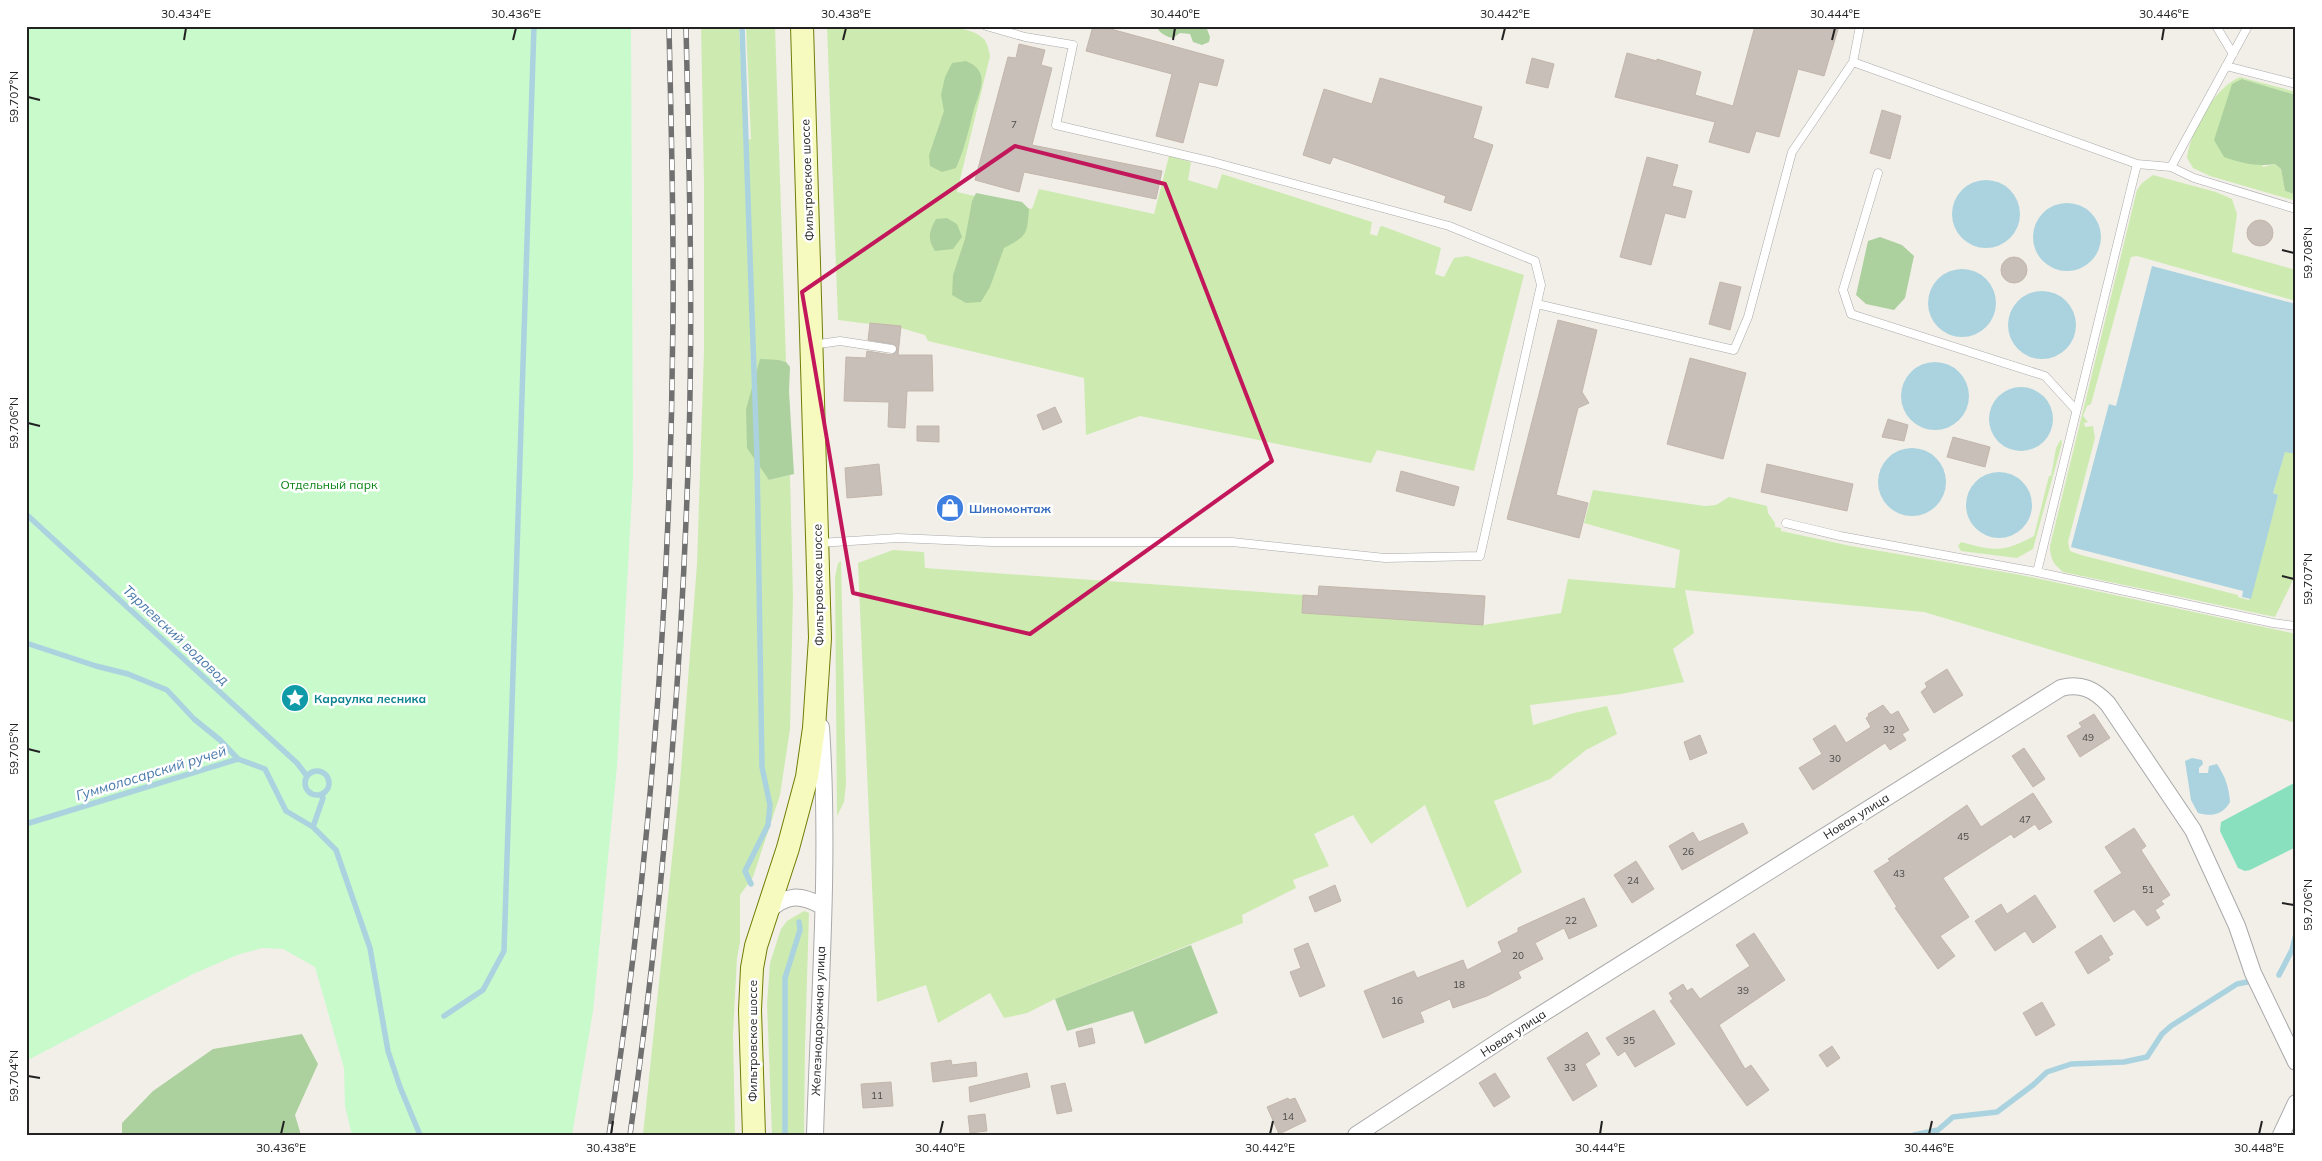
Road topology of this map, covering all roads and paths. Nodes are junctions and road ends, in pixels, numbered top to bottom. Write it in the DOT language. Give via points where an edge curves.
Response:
graph roads {
  1 [pos="802,26"];
  2 [pos="986,26"];
  3 [pos="1860,26"];
  4 [pos="2216,26"];
  5 [pos="2248,26"];
  6 [pos="1003,28"];
  7 [pos="2233,54"];
  8 [pos="1853,62"];
  9 [pos="2226,66"];
  10 [pos="2296,84"];
  11 [pos="2137,164"];
  12 [pos="2171,167"];
  13 [pos="1878,173"];
  14 [pos="2296,209"];
  15 [pos="1537,304"];
  16 [pos="812,345"];
  17 [pos="892,349"];
  18 [pos="2076,410"];
  19 [pos="1786,523"];
  20 [pos="817,543"];
  21 [pos="2037,572"];
  22 [pos="2296,626"];
  23 [pos="818,682"];
  24 [pos="822,906"];
  25 [pos="768,911"];
  26 [pos="2296,1062"];
  27 [pos="2296,1103"];
  28 [pos="754,1135"];
  29 [pos="815,1135"];
  30 [pos="1356,1135"];
  31 [pos="2281,1135"];
  1 -- 16 [label="main road, Фильтровское шоссе"];
  2 -- 6 [label="lane"];
  3 -- 8 [label="lane"];
  4 -- 7 [label="lane"];
  5 -- 7 [label="lane"];
  6 -- 15 [label="lane" via="1025,37 1073,45 1056,125 1213,162 1450,226 1535,261 1541,285"];
  7 -- 9 [label="lane"];
  8 -- 11 [label="lane"];
  8 -- 15 [label="lane" via="1792,152 1748,317 1734,350"];
  9 -- 10 [label="lane"];
  9 -- 12 [label="lane"];
  11 -- 12 [label="lane"];
  11 -- 18 [label="lane"];
  12 -- 14 [label="lane" via="2194,178"];
  13 -- 18 [label="lane" via="1843,290 1851,314 2045,376"];
  15 -- 20 [label="lane" via="1480,556 1385,558 1232,542 992,542 898,538"];
  16 -- 17 [label="lane" via="840,341"];
  16 -- 20 [label="main road, Фильтровское шоссе"];
  18 -- 21 [label="lane"];
  19 -- 21 [label="lane"];
  20 -- 23 [label="main road, Фильтровское шоссе"];
  21 -- 22 [label="lane"];
  23 -- 24 [label="street, Железнодорожная улица" via="824,775"];
  23 -- 25 [label="main road, Фильтровское шоссе" via="807,777"];
  24 -- 25 [label="street" via="809,899 787,898"];
  24 -- 29 [label="street, Железнодорожная улица"];
  25 -- 28 [label="main road, Фильтровское шоссе" via="752,968 750,1010"];
  26 -- 30 [label="street, Новая улица" via="2249,964 2237,926 2193,830 2108,704 2091,689 2068,686 1870,807"];
  27 -- 31 [label="street"];
}
